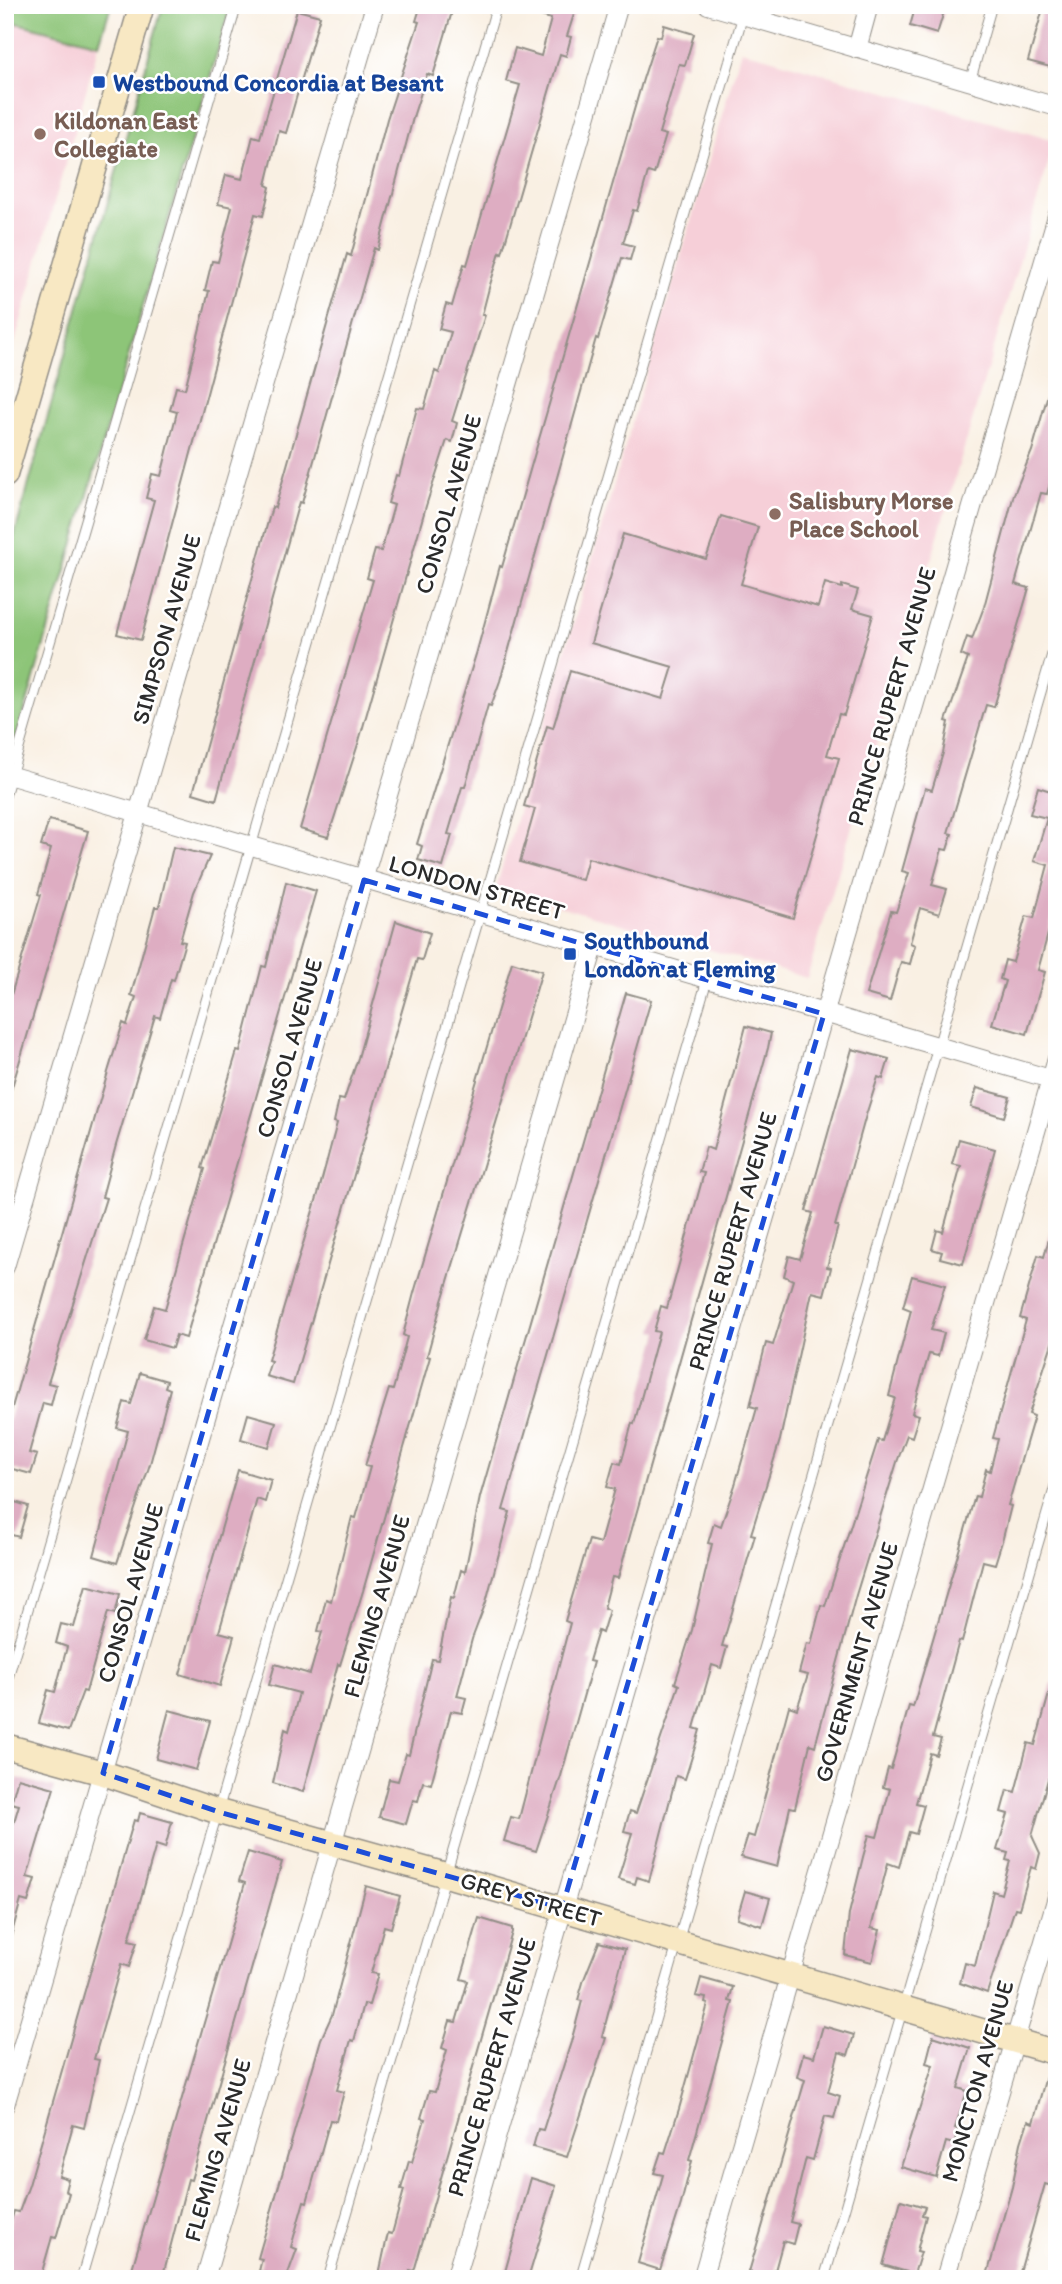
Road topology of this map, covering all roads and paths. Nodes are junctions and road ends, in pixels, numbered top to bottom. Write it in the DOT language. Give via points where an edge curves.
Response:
graph roads {
  1 [pos="142,5"];
  2 [pos="237,5"];
  3 [pos="375,5"];
  4 [pos="497,5"];
  5 [pos="619,5"];
  6 [pos="708,5"];
  7 [pos="869,5"];
  8 [pos="992,5"];
  9 [pos="745,10"];
  10 [pos="857,49"];
  11 [pos="970,82"];
  12 [pos="1057,107"];
  13 [pos="1057,216"];
  14 [pos="5,475"];
  15 [pos="1057,637"];
  16 [pos="8,774"];
  17 [pos="5,796"];
  18 [pos="138,813"];
  19 [pos="251,847"];
  20 [pos="364,880"];
  21 [pos="480,914"];
  22 [pos="594,947"];
  23 [pos="707,980"];
  24 [pos="824,1014"];
  25 [pos="938,1047"];
  26 [pos="1057,1059"];
  27 [pos="1054,1080"];
  28 [pos="5,1267"];
  29 [pos="1057,1479"];
  30 [pos="5,1688"];
  31 [pos="5,1746"];
  32 [pos="103,1773"];
  33 [pos="219,1812"];
  34 [pos="332,1842"];
  35 [pos="446,1875"];
  36 [pos="1057,1897"];
  37 [pos="562,1908"];
  38 [pos="677,1942"];
  39 [pos="790,1974"];
  40 [pos="902,2007"];
  41 [pos="1015,2040"];
  42 [pos="1057,2053"];
  43 [pos="5,2105"];
  44 [pos="81,2279"];
  45 [pos="205,2279"];
  46 [pos="328,2279"];
  47 [pos="455,2279"];
  48 [pos="580,2279"];
  49 [pos="702,2279"];
  50 [pos="824,2279"];
  51 [pos="944,2279"];
  1 -- 14 [label="street"];
  2 -- 16 [label="lane"];
  3 -- 18 [label="street, SIMPSON AVENUE"];
  4 -- 19 [label="lane"];
  5 -- 20 [label="street, CONSOL AVENUE"];
  6 -- 9 [label="street"];
  7 -- 10 [label="street"];
  8 -- 11 [label="lane"];
  9 -- 10 [label="street"];
  9 -- 21 [label="lane"];
  10 -- 11 [label="street"];
  11 -- 12 [label="street"];
  13 -- 24 [label="street, PRINCE RUPERT AVENUE"];
  15 -- 25 [label="lane"];
  16 -- 17 [label="lane"];
  16 -- 18 [label="street, LONDON STREET"];
  18 -- 19 [label="street, LONDON STREET"];
  18 -- 28 [label="street, SIMPSON AVENUE"];
  19 -- 20 [label="street, LONDON STREET"];
  19 -- 30 [label="lane"];
  20 -- 21 [label="street, LONDON STREET"];
  20 -- 32 [label="street, CONSOL AVENUE"];
  21 -- 22 [label="street, LONDON STREET"];
  21 -- 33 [label="lane"];
  22 -- 23 [label="street, LONDON STREET"];
  22 -- 34 [label="street, FLEMING AVENUE"];
  23 -- 24 [label="street, LONDON STREET"];
  23 -- 35 [label="lane"];
  24 -- 25 [label="street, LONDON STREET"];
  24 -- 37 [label="street, PRINCE RUPERT AVENUE"];
  25 -- 27 [label="street, LONDON STREET"];
  25 -- 38 [label="lane"];
  26 -- 27 [label="street, GOVERNMENT AVENUE"];
  27 -- 39 [label="street, GOVERNMENT AVENUE"];
  29 -- 40 [label="lane"];
  31 -- 32 [label="street, GREY STREET"];
  32 -- 33 [label="street, GREY STREET"];
  32 -- 43 [label="street, CONSOL AVENUE"];
  33 -- 34 [label="street, GREY STREET"];
  33 -- 44 [label="lane"];
  34 -- 35 [label="street, GREY STREET"];
  34 -- 45 [label="street, FLEMING AVENUE"];
  35 -- 37 [label="street, GREY STREET"];
  35 -- 46 [label="lane"];
  36 -- 41 [label="street, MONCTON AVENUE"];
  37 -- 38 [label="street, GREY STREET"];
  37 -- 47 [label="street, PRINCE RUPERT AVENUE"];
  38 -- 39 [label="street, GREY STREET"];
  38 -- 48 [label="lane"];
  39 -- 40 [label="street, GREY STREET"];
  39 -- 49 [label="street, GOVERNMENT AVENUE"];
  40 -- 41 [label="street, GREY STREET"];
  40 -- 50 [label="lane"];
  41 -- 42 [label="street, GREY STREET"];
  41 -- 51 [label="street, MONCTON AVENUE"];
}
